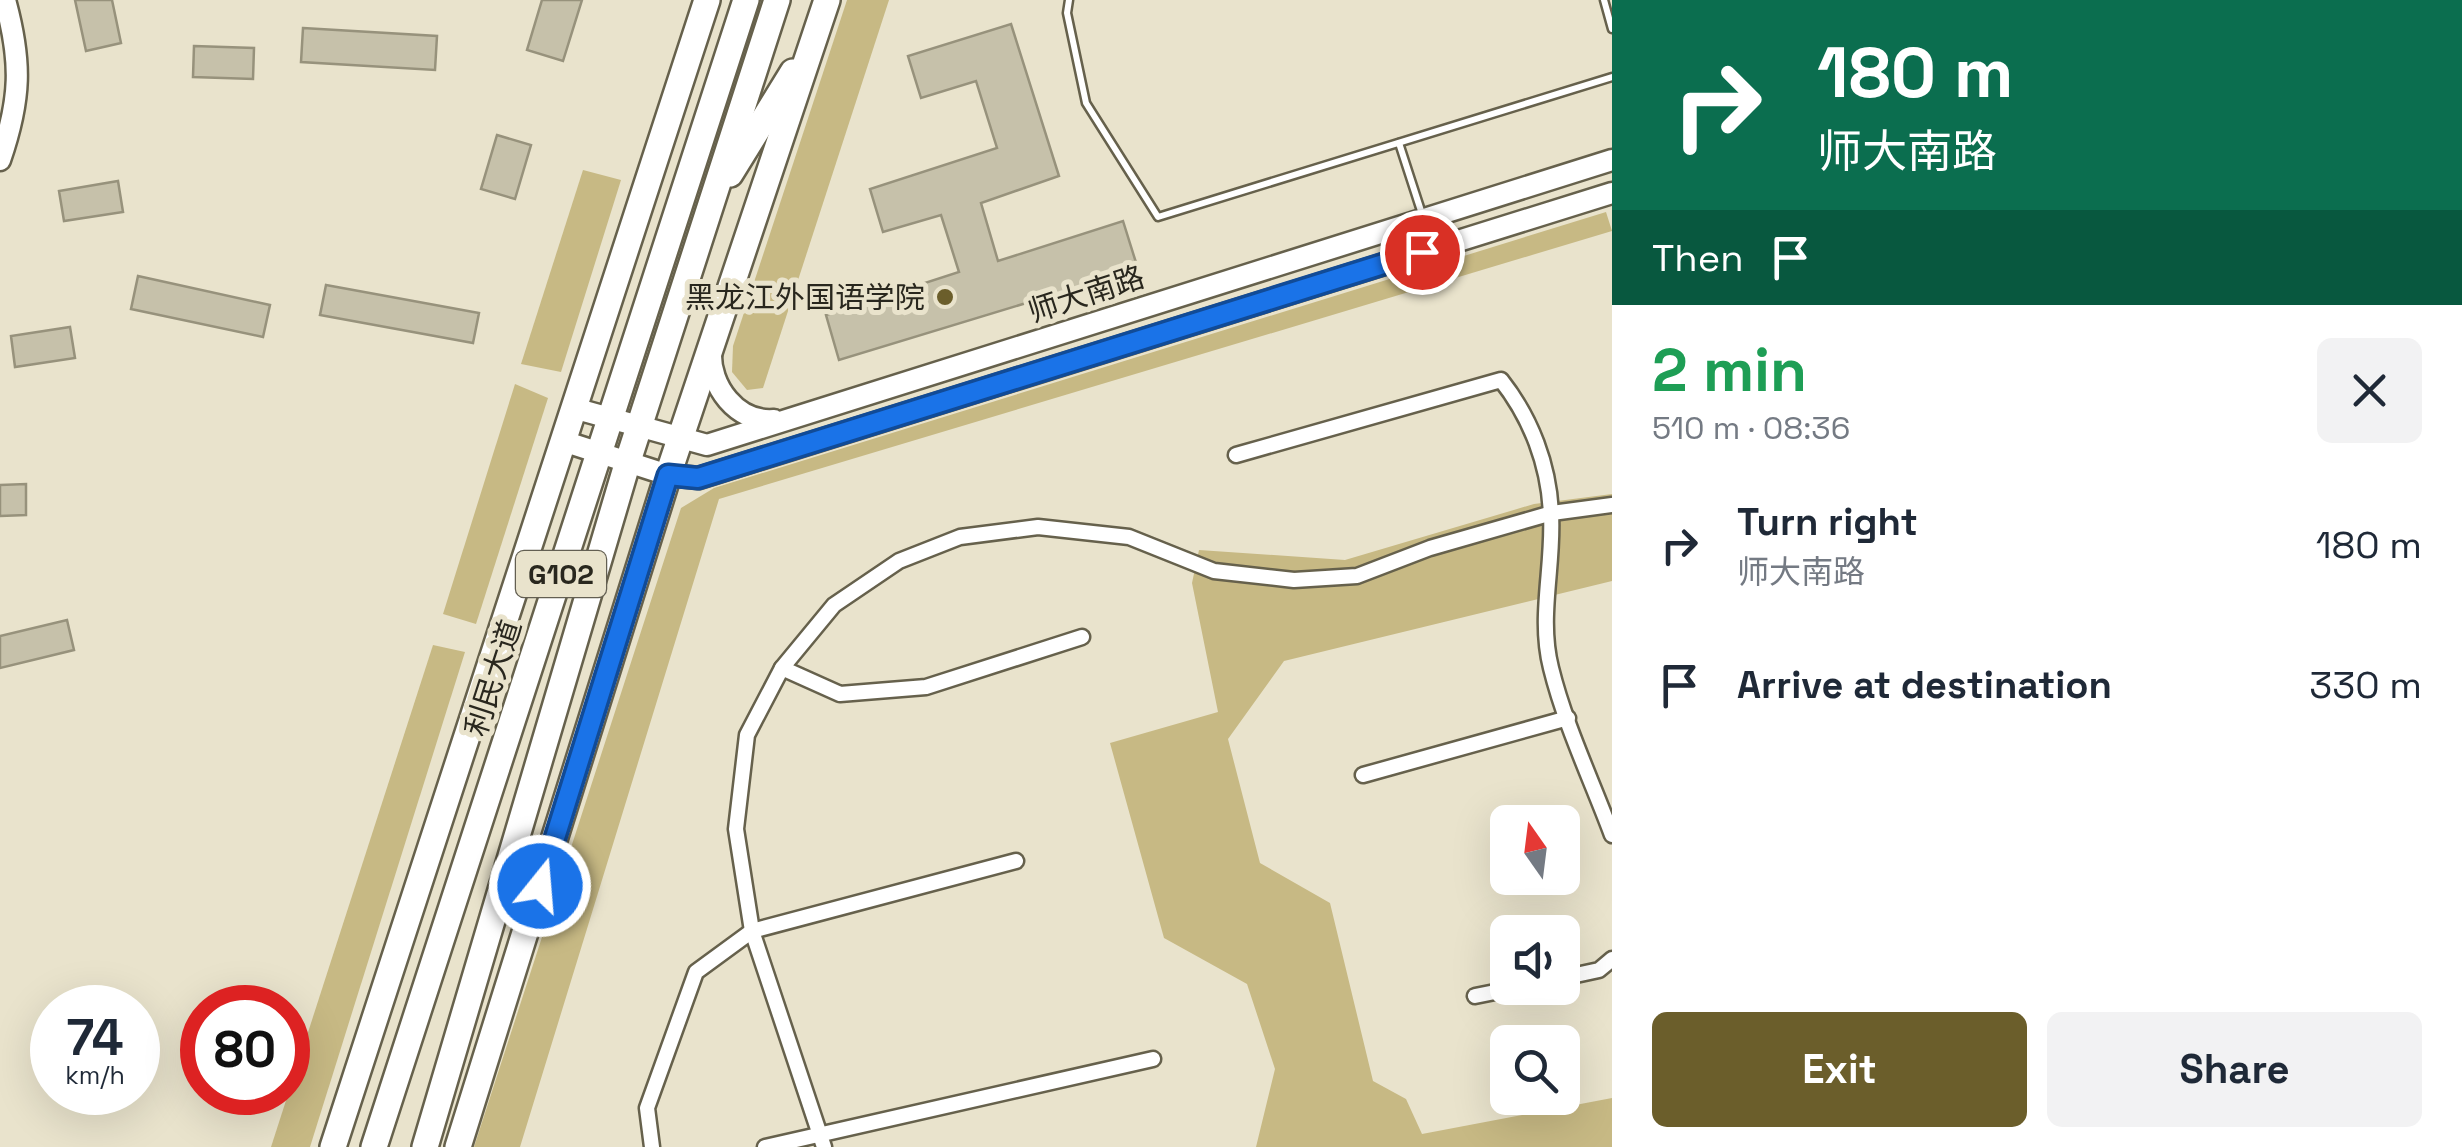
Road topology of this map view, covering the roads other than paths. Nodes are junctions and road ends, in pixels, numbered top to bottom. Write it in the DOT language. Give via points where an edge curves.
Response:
graph roads {
  1 [pos="5,0"];
  2 [pos="707,0"];
  3 [pos="777,0"];
  4 [pos="827,0"];
  5 [pos="1068,0"];
  6 [pos="1604,0"];
  7 [pos="744,7"];
  8 [pos="1612,29"];
  9 [pos="817,31"];
  10 [pos="1612,77"];
  11 [pos="1399,143"];
  12 [pos="0,160"];
  13 [pos="1612,160"];
  14 [pos="655,165"];
  15 [pos="1612,192"];
  16 [pos="707,213"];
  17 [pos="1423,218"];
  18 [pos="712,346"];
  19 [pos="577,409"];
  20 [pos="610,419"];
  21 [pos="791,419"];
  22 [pos="640,428"];
  23 [pos="680,440"];
  24 [pos="566,442"];
  25 [pos="600,453"];
  26 [pos="1236,454"];
  27 [pos="628,462"];
  28 [pos="668,475"];
  29 [pos="1612,505"];
  30 [pos="1552,513"];
  31 [pos="1082,637"];
  32 [pos="782,668"];
  33 [pos="1568,718"];
  34 [pos="1363,775"];
  35 [pos="1612,835"];
  36 [pos="1016,861"];
  37 [pos="752,931"];
  38 [pos="1612,959"];
  39 [pos="1580,974"];
  40 [pos="1490,993"];
  41 [pos="1475,996"];
  42 [pos="1153,1059"];
  43 [pos="824,1142"];
  44 [pos="332,1147"];
  45 [pos="374,1147"];
  46 [pos="425,1147"];
  47 [pos="458,1147"];
  48 [pos="652,1147"];
  49 [pos="765,1147"];
  1 -- 12 [label="main road" via="19,84"];
  2 -- 14 [label="highway"];
  3 -- 16 [label="highway, G102"];
  4 -- 9 [label="highway"];
  5 -- 11 [label="lane" via="1086,103 1158,216"];
  6 -- 8 [label="lane"];
  7 -- 14 [label="highway"];
  7 -- 20 [label="highway, 利民大道 / G102"];
  9 -- 16 [label="highway"];
  9 -- 18 [label="highway"];
  10 -- 11 [label="lane"];
  11 -- 17 [label="lane"];
  13 -- 17 [label="main road, 师大南路"];
  14 -- 19 [label="highway"];
  15 -- 28 [label="main road, 师大南路" via="698,478"];
  16 -- 22 [label="highway, G102"];
  17 -- 21 [label="main road, 师大南路"];
  18 -- 21 [label="main road" via="715,380 732,404 762,421"];
  18 -- 23 [label="highway"];
  19 -- 20 [label="main road, 师大南路"];
  19 -- 24 [label="highway"];
  20 -- 22 [label="main road, 师大南路"];
  20 -- 25 [label="highway, 利民大道 / G102"];
  21 -- 23 [label="main road, 师大南路" via="707,446"];
  22 -- 23 [label="main road, 师大南路"];
  22 -- 27 [label="highway, G102"];
  23 -- 28 [label="highway"];
  24 -- 25 [label="main road, 师大南路"];
  24 -- 44 [label="highway"];
  25 -- 27 [label="main road, 师大南路"];
  25 -- 45 [label="highway, 利民大道 / G102"];
  26 -- 30 [label="street" via="1501,380 1536,437"];
  27 -- 28 [label="main road, 师大南路"];
  27 -- 46 [label="highway, G102"];
  28 -- 47 [label="highway"];
  29 -- 30 [label="street"];
  30 -- 32 [label="street" via="1357,576 1294,580 1214,571 1129,537 1038,526 960,537 899,561 834,604"];
  30 -- 33 [label="street" via="1545,619 1550,667"];
  31 -- 32 [label="street" via="926,687 840,694"];
  32 -- 37 [label="street" via="747,734 736,830"];
  33 -- 34 [label="street"];
  33 -- 35 [label="street"];
  36 -- 37 [label="street"];
  37 -- 43 [label="street"];
  37 -- 48 [label="street" via="696,972 647,1108"];
  38 -- 39 [label="street"];
  40 -- 41 [label="street"];
  42 -- 43 [label="street"];
  43 -- 49 [label="street"];
}
